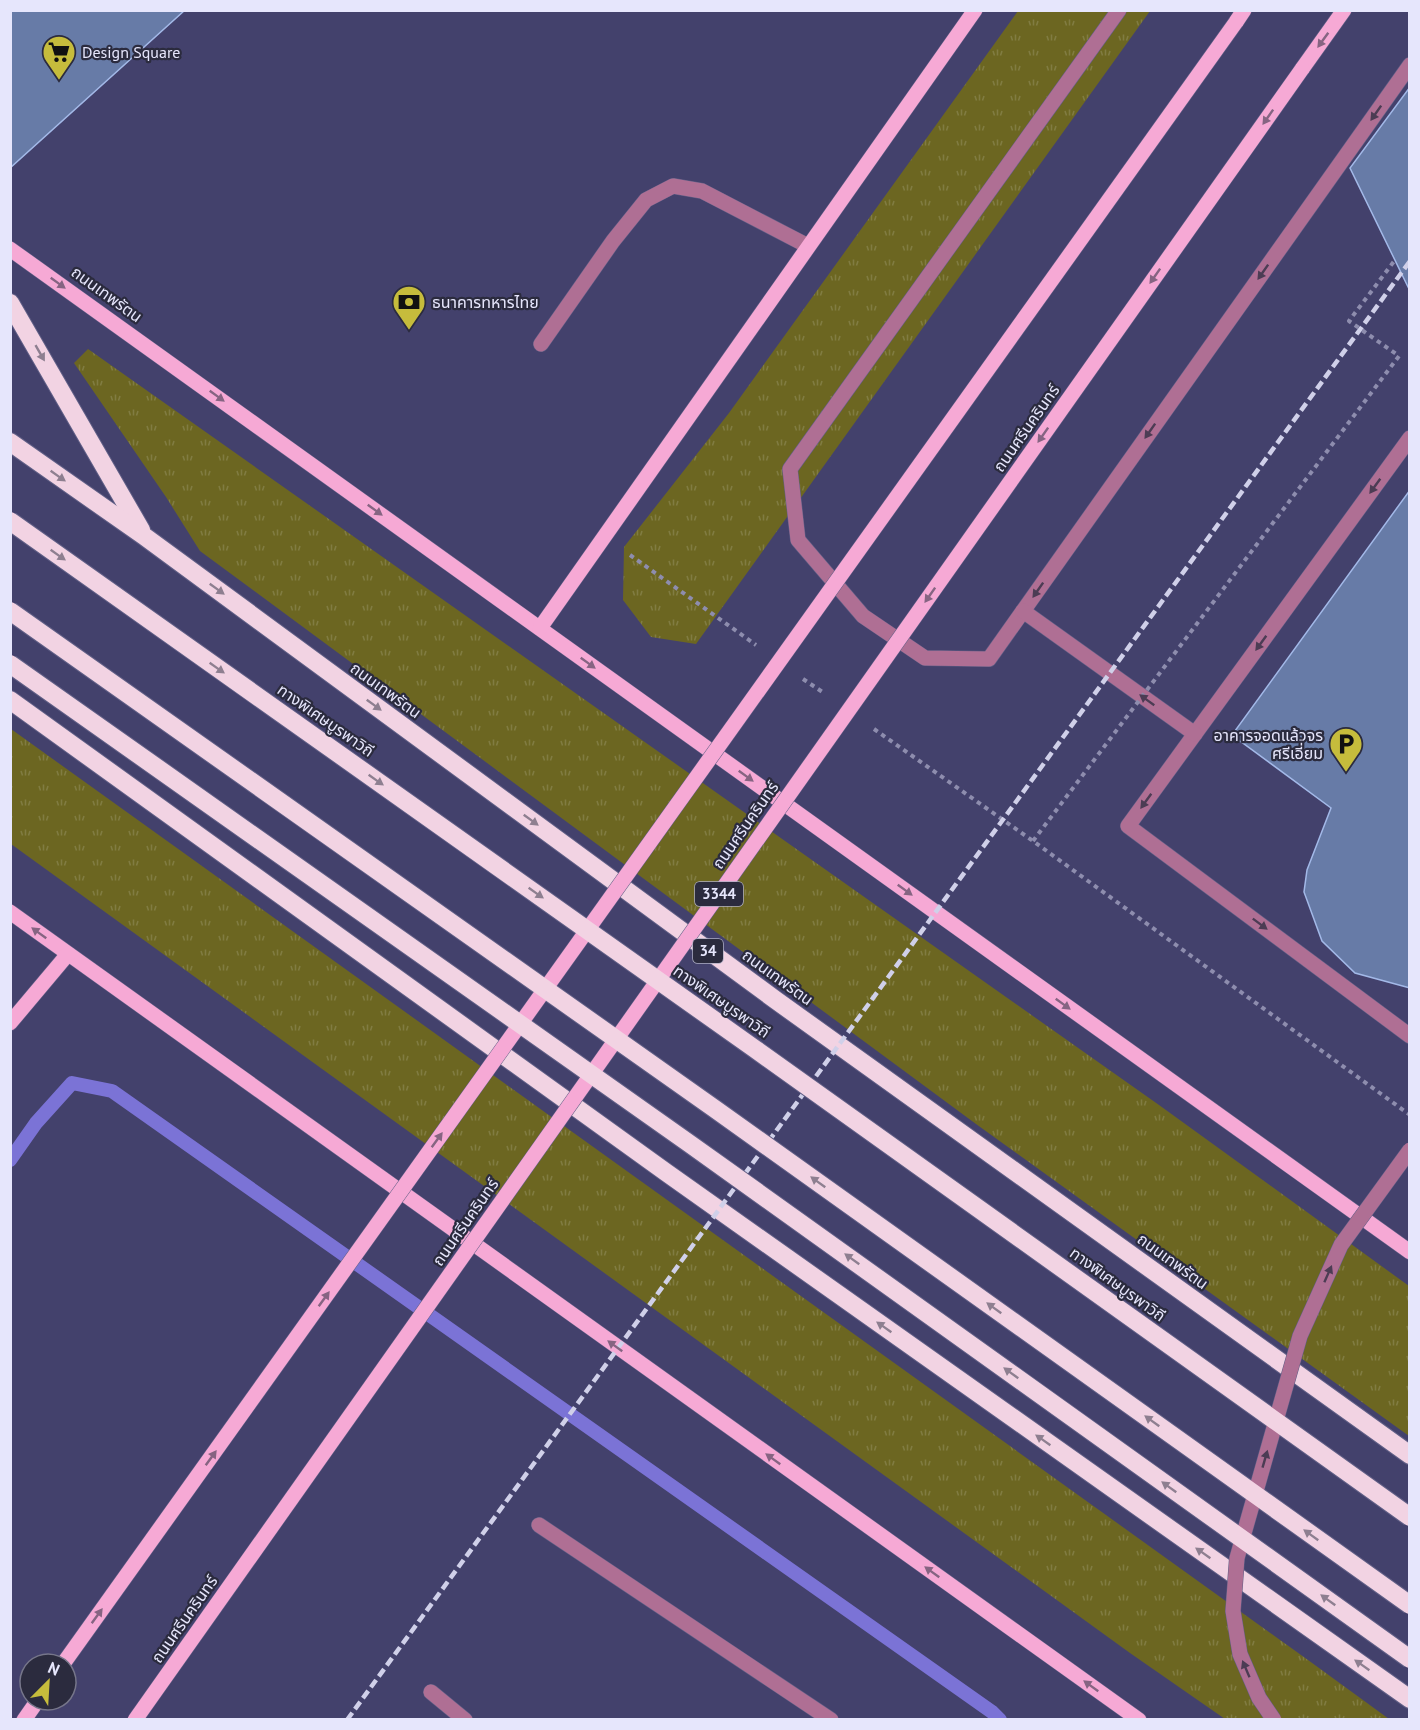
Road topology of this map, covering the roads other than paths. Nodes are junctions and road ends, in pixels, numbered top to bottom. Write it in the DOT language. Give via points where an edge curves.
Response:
graph roads {
  1 [pos="975,10"];
  2 [pos="1119,10"];
  3 [pos="1344,10"];
  4 [pos="1240,16"];
  5 [pos="1410,65"];
  6 [pos="808,246"];
  7 [pos="10,249"];
  8 [pos="10,303"];
  9 [pos="541,344"];
  10 [pos="1410,438"];
  11 [pos="10,442"];
  12 [pos="10,521"];
  13 [pos="144,536"];
  14 [pos="10,611"];
  15 [pos="1023,611"];
  16 [pos="540,628"];
  17 [pos="10,664"];
  18 [pos="10,700"];
  19 [pos="1194,734"];
  20 [pos="10,912"];
  21 [pos="68,954"];
  22 [pos="10,1023"];
  23 [pos="1410,1036"];
  24 [pos="1410,1150"];
  25 [pos="1410,1252"];
  26 [pos="1410,1455"];
  27 [pos="1410,1517"];
  28 [pos="539,1526"];
  29 [pos="1410,1605"];
  30 [pos="72,1652"];
  31 [pos="1410,1659"];
  32 [pos="431,1692"];
  33 [pos="1410,1699"];
  34 [pos="135,1719"];
  35 [pos="465,1719"];
  36 [pos="831,1719"];
  37 [pos="1139,1719"];
  38 [pos="1274,1719"];
  1 -- 6 [label="main road"];
  2 -- 15 [label="lane" via="790,469 798,540 863,616 925,658 989,659"];
  3 -- 34 [label="main road, ถนนศรีนครินทร์ / 3344, one-way, bridge"];
  30 -- 4 [label="main road, one-way, bridge"];
  5 -- 15 [label="lane, one-way"];
  6 -- 9 [label="lane" via="702,191 673,186 646,200"];
  6 -- 16 [label="main road"];
  7 -- 16 [label="main road, ถนนเทพรัตน, one-way"];
  8 -- 13 [label="highway, one-way"];
  10 -- 19 [label="lane, one-way"];
  11 -- 13 [label="highway, ถนนเทพรัตน / 34, one-way"];
  12 -- 27 [label="highway, ทางพิเศษบูรพาวิถี, one-way, bridge"];
  13 -- 26 [label="highway, ถนนเทพรัตน / 34, one-way" via="777,1001"];
  29 -- 14 [label="highway, one-way, bridge"];
  19 -- 15 [label="lane, one-way"];
  16 -- 25 [label="main road, ถนนเทพรัตน, one-way"];
  31 -- 17 [label="highway, one-way, bridge" via="690,1143"];
  33 -- 18 [label="highway, one-way" via="667,1173"];
  19 -- 23 [label="lane, one-way" via="1128,826"];
  21 -- 20 [label="main road, one-way"];
  21 -- 22 [label="main road"];
  37 -- 21 [label="main road, one-way"];
  38 -- 24 [label="lane, one-way, bridge" via="1259,1698 1239,1654 1233,1611 1237,1558 1300,1336 1341,1245"];
  28 -- 36 [label="lane"];
  32 -- 35 [label="lane"];
}
